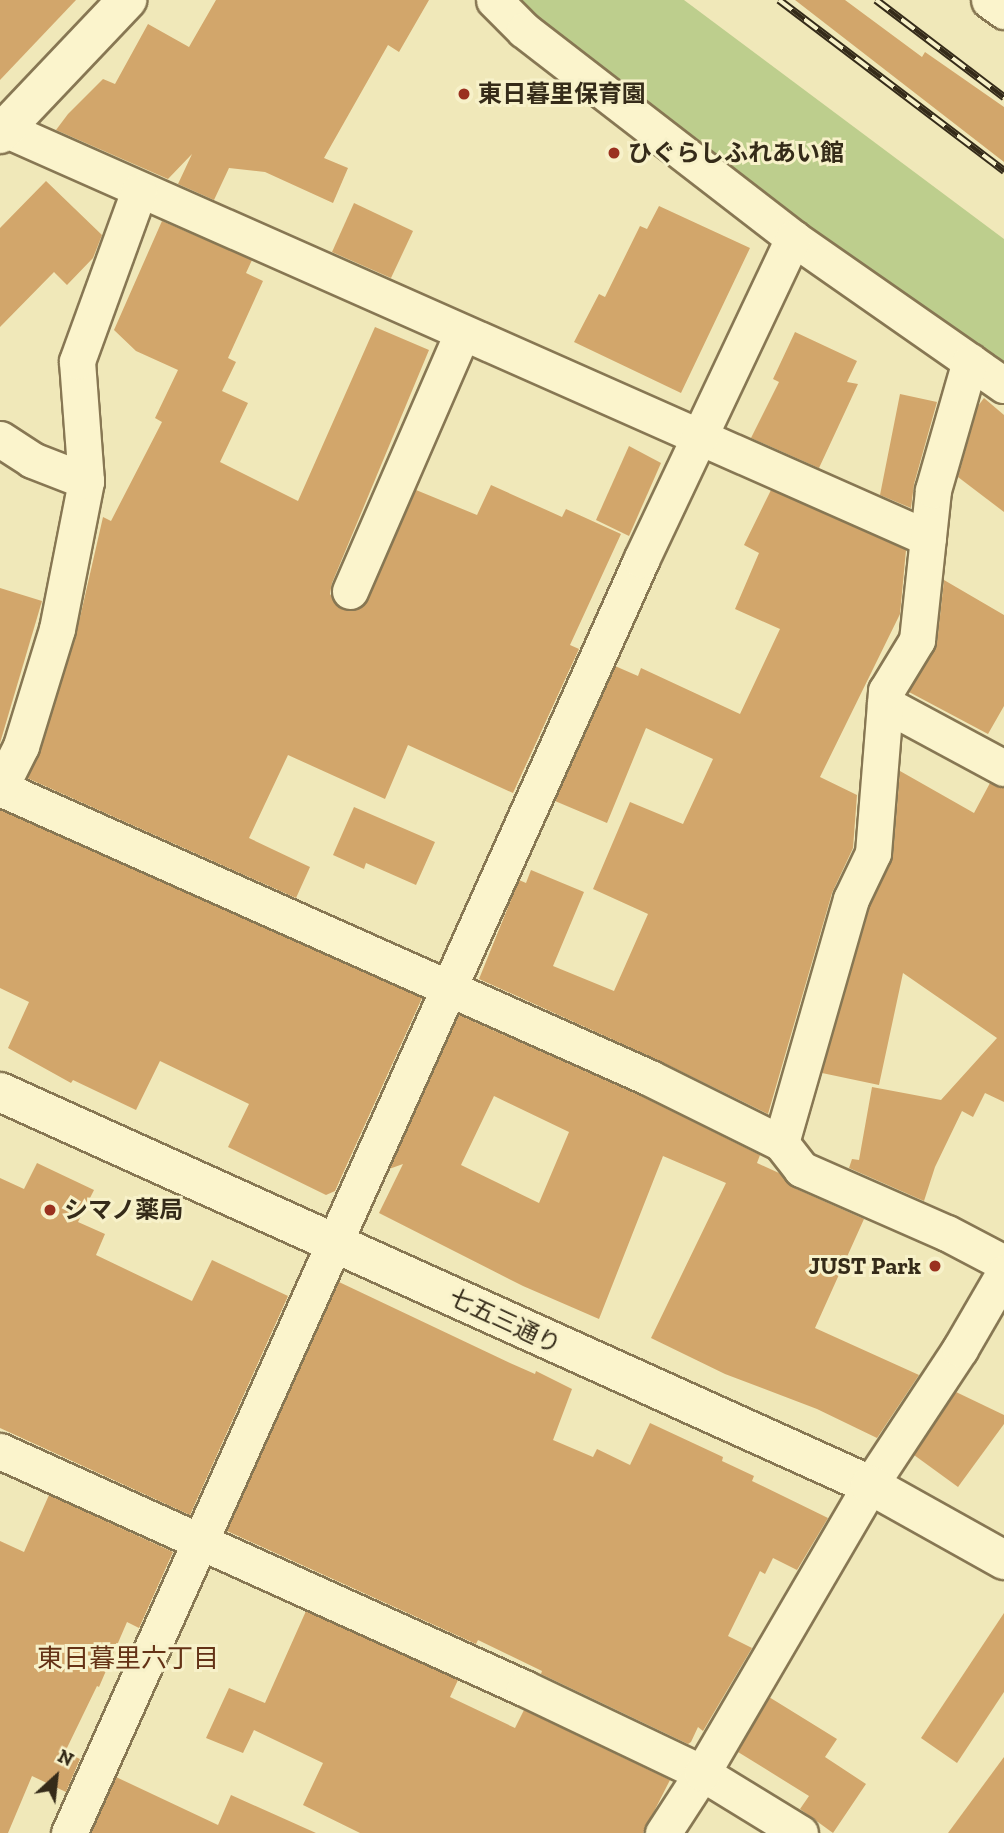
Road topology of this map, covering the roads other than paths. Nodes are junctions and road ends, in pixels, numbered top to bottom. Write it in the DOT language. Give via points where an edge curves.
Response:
graph roads {
  1 [pos="127,0"];
  2 [pos="494,0"];
  3 [pos="989,0"];
  4 [pos="1004,11"];
  5 [pos="1,130"];
  6 [pos="139,191"];
  7 [pos="793,238"];
  8 [pos="463,333"];
  9 [pos="970,361"];
  10 [pos="1004,385"];
  11 [pos="699,438"];
  12 [pos="0,439"];
  13 [pos="86,481"];
  14 [pos="928,538"];
  15 [pos="350,591"];
  16 [pos="885,704"];
  17 [pos="1004,768"];
  18 [pos="0,788"];
  19 [pos="447,990"];
  20 [pos="0,1093"];
  21 [pos="781,1143"];
  22 [pos="334,1243"];
  23 [pos="1004,1263"];
  24 [pos="1004,1273"];
  25 [pos="0,1451"];
  26 [pos="870,1485"];
  27 [pos="200,1542"];
  28 [pos="1004,1560"];
  29 [pos="702,1773"];
  30 [pos="69,1833"];
  31 [pos="663,1833"];
  32 [pos="800,1833"];
  1 -- 5 [label="street"];
  2 -- 7 [label="street" via="524,30"];
  3 -- 4 [label="street"];
  5 -- 6 [label="street"];
  6 -- 8 [label="street"];
  6 -- 13 [label="street" via="77,361"];
  7 -- 9 [label="street"];
  7 -- 11 [label="street"];
  8 -- 11 [label="street"];
  8 -- 15 [label="street"];
  9 -- 10 [label="street"];
  9 -- 14 [label="street" via="933,490"];
  11 -- 14 [label="street"];
  11 -- 19 [label="street"];
  12 -- 13 [label="street" via="32,460"];
  13 -- 18 [label="street" via="57,629 21,746"];
  14 -- 16 [label="street" via="917,640 886,691"];
  16 -- 17 [label="street"];
  16 -- 21 [label="street" via="873,853 851,899"];
  18 -- 19 [label="street"];
  19 -- 21 [label="street" via="650,1078"];
  19 -- 22 [label="street"];
  20 -- 22 [label="street, 七五三通り"];
  21 -- 23 [label="street" via="801,1169"];
  22 -- 26 [label="street, 七五三通り"];
  22 -- 27 [label="street"];
  24 -- 26 [label="street"];
  25 -- 27 [label="street"];
  26 -- 28 [label="street, 七五三通り"];
  26 -- 29 [label="street"];
  27 -- 29 [label="street"];
  27 -- 30 [label="street"];
  29 -- 31 [label="street"];
  29 -- 32 [label="street"];
}
